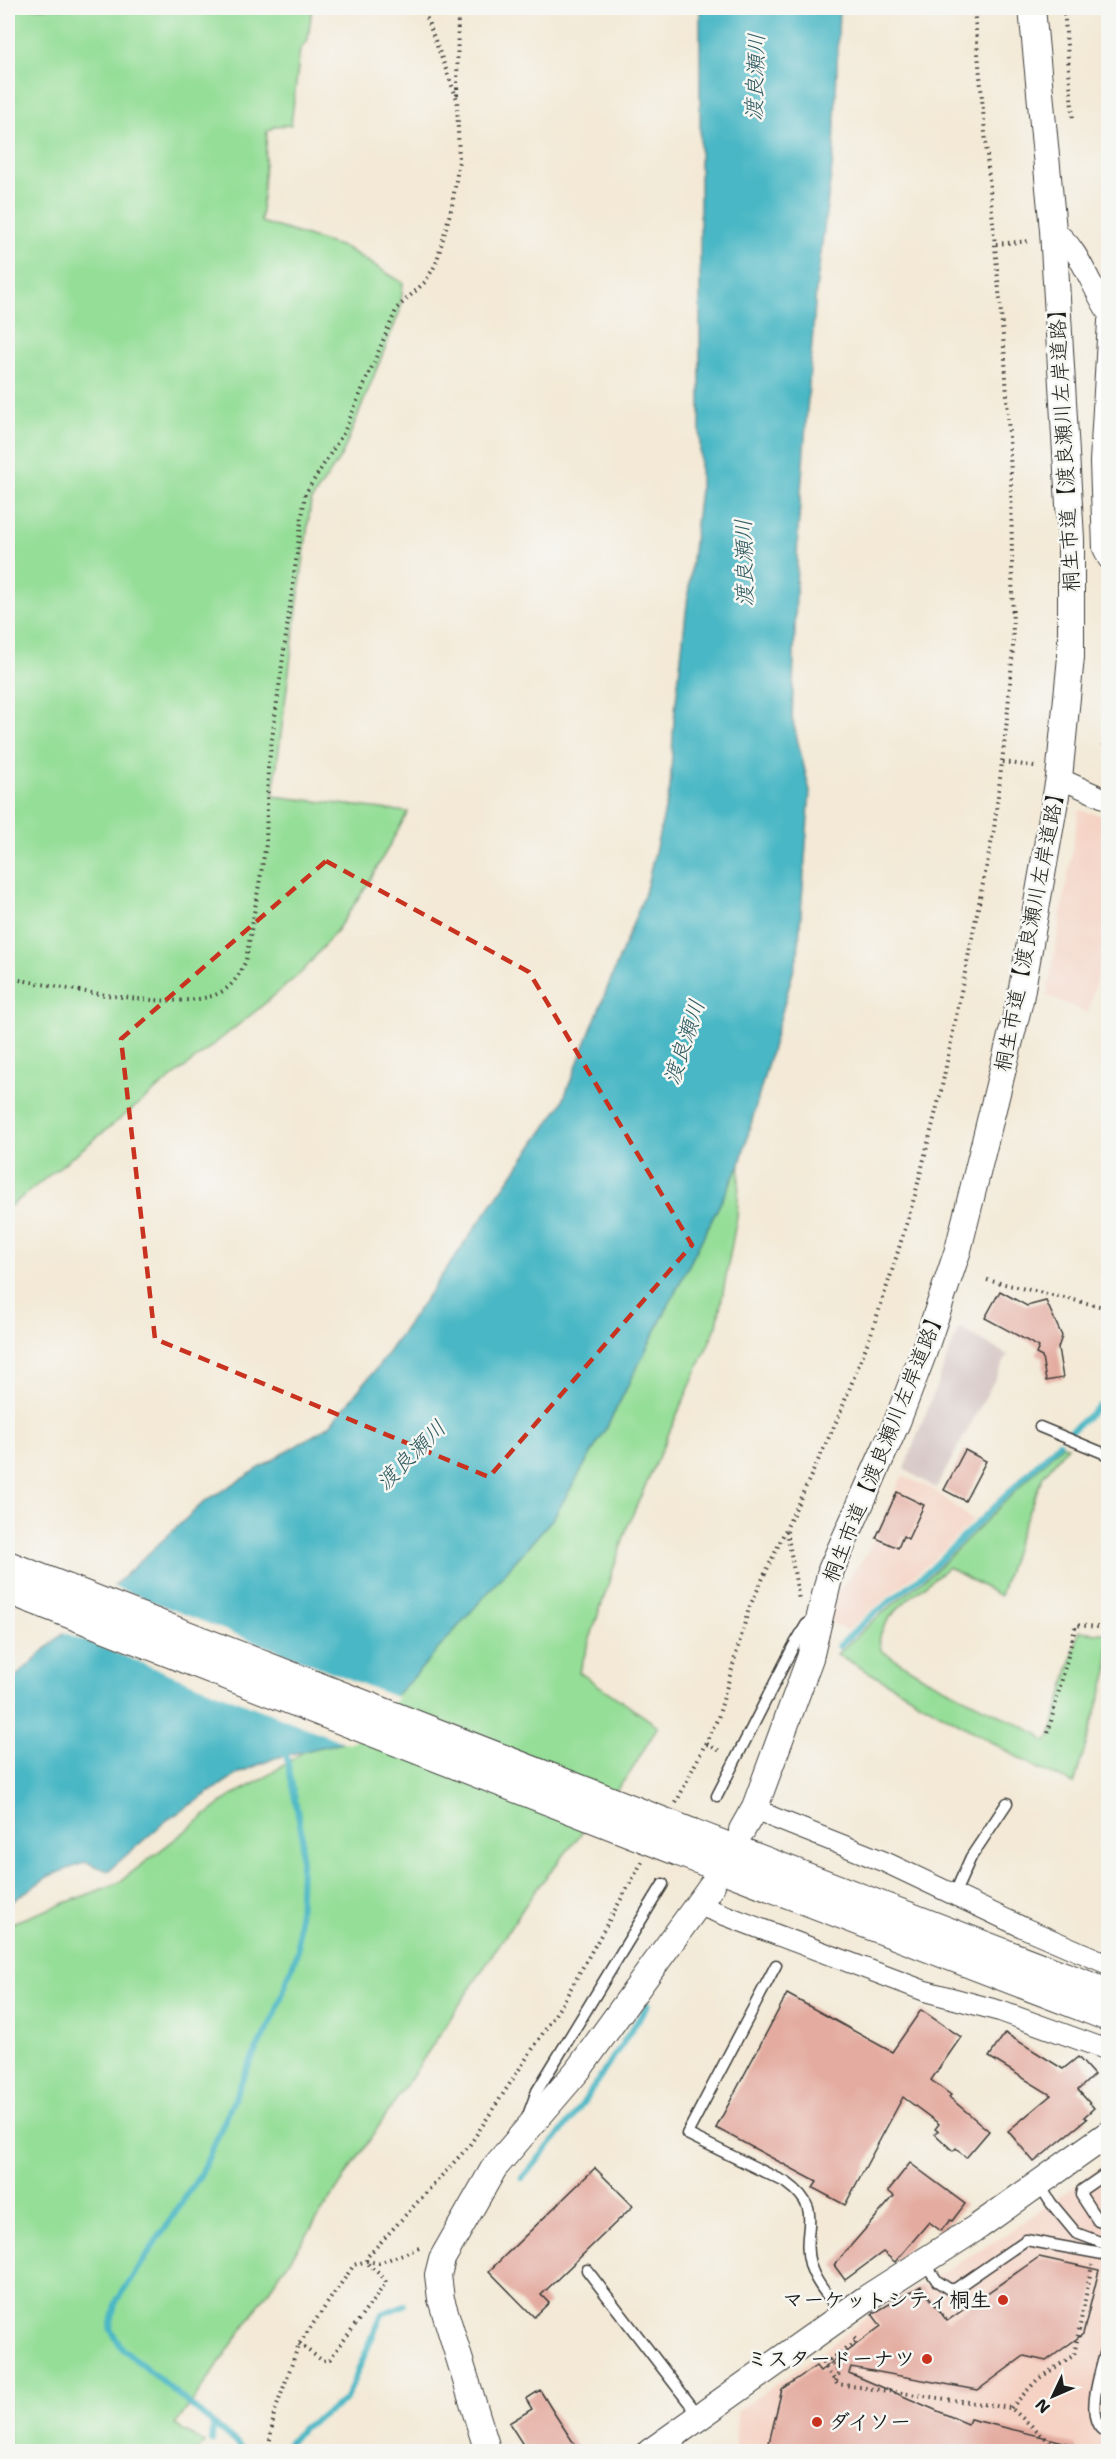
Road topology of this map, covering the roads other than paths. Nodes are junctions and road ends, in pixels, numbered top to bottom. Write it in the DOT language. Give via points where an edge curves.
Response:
graph roads {
  1 [pos="1032,8"];
  2 [pos="1047,235"];
  3 [pos="1108,313"];
  4 [pos="1108,321"];
  5 [pos="1108,560"];
  6 [pos="1053,773"];
  7 [pos="1108,800"];
  8 [pos="1040,1427"];
  9 [pos="1108,1455"];
  10 [pos="8,1564"];
  11 [pos="8,1591"];
  12 [pos="813,1619"];
  13 [pos="717,1796"];
  14 [pos="1007,1803"];
  15 [pos="755,1807"];
  16 [pos="742,1830"];
  17 [pos="663,1884"];
  18 [pos="705,1895"];
  19 [pos="954,1895"];
  20 [pos="1108,1964"];
  21 [pos="776,1965"];
  22 [pos="1108,1992"];
  23 [pos="1108,2018"];
  24 [pos="1108,2050"];
  25 [pos="522,2133"];
  26 [pos="1108,2134"];
  27 [pos="1108,2172"];
  28 [pos="1039,2184"];
  29 [pos="1108,2224"];
  30 [pos="1108,2245"];
  31 [pos="1108,2255"];
  32 [pos="924,2262"];
  33 [pos="587,2270"];
  34 [pos="843,2316"];
  35 [pos="1108,2343"];
  36 [pos="700,2417"];
  37 [pos="1108,2433"];
  38 [pos="488,2451"];
  39 [pos="650,2451"];
  1 -- 2 [label="street, 桐生市道【渡良瀬川左岸道路】"];
  2 -- 3 [label="street" via="1063,236 1070,244"];
  2 -- 6 [label="street, 桐生市道【渡良瀬川左岸道路】" via="1071,539 1071,657"];
  4 -- 5 [label="street" via="1100,462 1103,548"];
  6 -- 7 [label="street"];
  6 -- 12 [label="street, 桐生市道【渡良瀬川左岸道路】" via="1020,1000 958,1250 902,1411 831,1569"];
  8 -- 9 [label="lane"];
  10 -- 22 [label="street, bridge"];
  11 -- 23 [label="street, bridge"];
  12 -- 13 [label="lane"];
  12 -- 15 [label="street, 桐生市道【渡良瀬川左岸道路】" via="810,1658"];
  14 -- 19 [label="lane" via="971,1857"];
  15 -- 16 [label="street, 桐生市道【渡良瀬川左岸道路】"];
  15 -- 19 [label="street"];
  17 -- 25 [label="lane" via="537,2091"];
  18 -- 24 [label="street" via="925,1991 1000,2011"];
  18 -- 25 [label="street" via="578,2070"];
  19 -- 20 [label="street"];
  21 -- 34 [label="lane" via="687,2134 799,2191 810,2220 809,2262 814,2276"];
  25 -- 38 [label="street" via="478,2193 442,2259 438,2275 444,2311"];
  26 -- 28 [label="street"];
  27 -- 29 [label="lane" via="1082,2190 1081,2195 1098,2221"];
  28 -- 30 [label="lane" via="1076,2233"];
  28 -- 32 [label="street"];
  31 -- 32 [label="lane" via="1026,2240 955,2289 937,2281"];
  32 -- 34 [label="street"];
  33 -- 36 [label="lane"];
  34 -- 36 [label="street"];
  35 -- 37 [label="lane" via="1093,2407 1095,2423"];
  36 -- 39 [label="street"];
}
